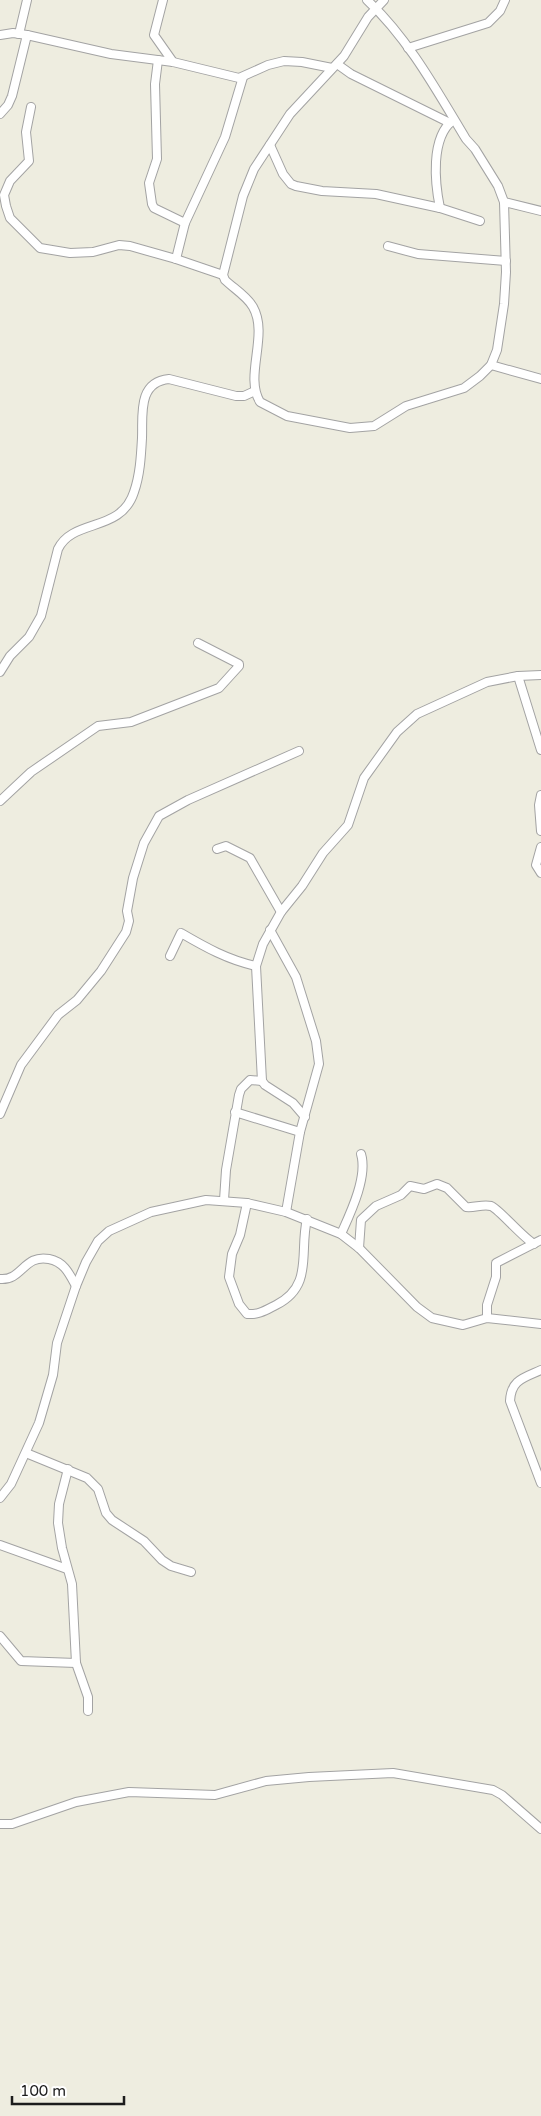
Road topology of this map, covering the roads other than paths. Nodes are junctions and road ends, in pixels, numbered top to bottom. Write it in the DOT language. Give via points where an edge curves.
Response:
graph roads {
  1 [pos="26,0"];
  2 [pos="153,0"];
  3 [pos="367,0"];
  4 [pos="384,0"];
  5 [pos="505,0"];
  6 [pos="162,1"];
  7 [pos="376,8"];
  8 [pos="23,34"];
  9 [pos="0,35"];
  10 [pos="408,48"];
  11 [pos="158,60"];
  12 [pos="173,62"];
  13 [pos="335,66"];
  14 [pos="243,77"];
  15 [pos="31,107"];
  16 [pos="0,114"];
  17 [pos="452,121"];
  18 [pos="270,145"];
  19 [pos="504,202"];
  20 [pos="440,208"];
  21 [pos="541,211"];
  22 [pos="480,221"];
  23 [pos="185,223"];
  24 [pos="388,246"];
  25 [pos="176,259"];
  26 [pos="506,261"];
  27 [pos="223,275"];
  28 [pos="491,365"];
  29 [pos="541,379"];
  30 [pos="255,391"];
  31 [pos="198,643"];
  32 [pos="0,672"];
  33 [pos="541,675"];
  34 [pos="518,676"];
  35 [pos="541,750"];
  36 [pos="299,751"];
  37 [pos="541,796"];
  38 [pos="0,801"];
  39 [pos="541,831"];
  40 [pos="541,847"];
  41 [pos="217,849"];
  42 [pos="541,873"];
  43 [pos="280,912"];
  44 [pos="270,930"];
  45 [pos="170,956"];
  46 [pos="256,966"];
  47 [pos="262,1081"];
  48 [pos="235,1112"];
  49 [pos="0,1114"];
  50 [pos="305,1117"];
  51 [pos="300,1132"];
  52 [pos="361,1154"];
  53 [pos="224,1200"];
  54 [pos="247,1203"];
  55 [pos="286,1212"];
  56 [pos="307,1219"];
  57 [pos="341,1234"];
  58 [pos="537,1242"];
  59 [pos="359,1248"];
  60 [pos="0,1279"];
  61 [pos="76,1286"];
  62 [pos="487,1318"];
  63 [pos="541,1324"];
  64 [pos="541,1370"];
  65 [pos="26,1453"];
  66 [pos="68,1470"];
  67 [pos="541,1484"];
  68 [pos="0,1498"];
  69 [pos="0,1545"];
  70 [pos="67,1569"];
  71 [pos="191,1572"];
  72 [pos="0,1636"];
  73 [pos="76,1663"];
  74 [pos="88,1711"];
  75 [pos="0,1824"];
  76 [pos="541,1829"];
  1 -- 8 [label="street"];
  2 -- 6 [label="street"];
  3 -- 7 [label="street"];
  4 -- 7 [label="street"];
  5 -- 10 [label="street" via="500,11 488,23"];
  6 -- 12 [label="street" via="154,34"];
  7 -- 10 [label="street"];
  7 -- 13 [label="street"];
  8 -- 9 [label="street"];
  8 -- 11 [label="street" via="111,54"];
  8 -- 16 [label="street" via="12,96"];
  10 -- 17 [label="street"];
  11 -- 12 [label="street"];
  11 -- 23 [label="street" via="155,84 157,159 149,192 154,208"];
  12 -- 14 [label="street"];
  13 -- 14 [label="street" via="284,62 268,65"];
  13 -- 17 [label="street"];
  13 -- 18 [label="street" via="290,114"];
  14 -- 23 [label="street" via="225,137"];
  15 -- 25 [label="street" via="26,132 29,161 10,181 4,195 10,218 19,228 40,248 49,251 82,253 119,245"];
  17 -- 19 [label="street" via="498,186"];
  17 -- 20 [label="street" via="440,142 435,167"];
  18 -- 20 [label="street" via="283,174 296,186 376,194"];
  18 -- 27 [label="street" via="247,185"];
  19 -- 21 [label="street"];
  19 -- 26 [label="street"];
  20 -- 22 [label="street"];
  23 -- 25 [label="street"];
  24 -- 26 [label="street" via="418,254"];
  25 -- 27 [label="street"];
  26 -- 28 [label="street" via="504,304 497,350"];
  27 -- 30 [label="street" via="224,280 256,313"];
  28 -- 29 [label="street"];
  28 -- 30 [label="street" via="464,388 411,405 377,425 362,428 287,416 263,405"];
  30 -- 32 [label="street" via="236,396 168,379 160,381 146,393 142,408 139,473 128,506 112,518 63,540 41,616"];
  31 -- 38 [label="street" via="239,663 240,666 222,687 131,722 98,726 31,772"];
  33 -- 34 [label="street"];
  34 -- 35 [label="street"];
  34 -- 43 [label="street" via="472,688 422,711 404,725 364,778 348,825"];
  36 -- 49 [label="street" via="188,800 160,816 144,843 133,878 126,932 102,971 77,1000 58,1015 21,1065"];
  37 -- 39 [label="street"];
  40 -- 42 [label="street" via="536,865"];
  41 -- 43 [label="street" via="226,846 250,858"];
  43 -- 44 [label="street"];
  44 -- 46 [label="street"];
  44 -- 50 [label="street" via="296,977 316,1041 318,1070"];
  45 -- 46 [label="street" via="181,933 230,959"];
  46 -- 47 [label="street"];
  47 -- 48 [label="street" via="250,1080 241,1088"];
  47 -- 50 [label="street" via="293,1103"];
  48 -- 51 [label="street"];
  48 -- 53 [label="street"];
  50 -- 51 [label="street"];
  51 -- 55 [label="street"];
  52 -- 57 [label="street" via="363,1167 358,1188"];
  53 -- 54 [label="street"];
  53 -- 61 [label="street" via="194,1201 151,1212 116,1227 98,1242"];
  54 -- 55 [label="street"];
  54 -- 56 [label="street" via="232,1254 229,1277 239,1304 247,1314 256,1315 280,1303 296,1288 303,1267"];
  55 -- 56 [label="street"];
  56 -- 57 [label="street"];
  57 -- 59 [label="street"];
  58 -- 59 [label="street" via="519,1233 495,1208 483,1205 466,1208 447,1188 437,1184 424,1189 410,1186 401,1195 368,1212 361,1220"];
  58 -- 62 [label="street" via="496,1263"];
  59 -- 62 [label="street" via="432,1318 463,1325"];
  60 -- 61 [label="street" via="11,1278 32,1260 42,1257 61,1263"];
  61 -- 65 [label="street" via="57,1343 47,1400"];
  62 -- 63 [label="street"];
  64 -- 67 [label="street" via="514,1384 510,1392 510,1401"];
  65 -- 66 [label="street"];
  65 -- 68 [label="street" via="11,1484"];
  66 -- 70 [label="street" via="58,1522"];
  66 -- 71 [label="street" via="87,1478 98,1489 106,1513 112,1520 144,1541 171,1566"];
  69 -- 70 [label="street"];
  70 -- 73 [label="street" via="74,1598"];
  72 -- 73 [label="street" via="21,1661"];
  73 -- 74 [label="street" via="88,1697"];
  75 -- 76 [label="street" via="12,1824 76,1802 129,1792 209,1796 266,1781 393,1773 493,1790"];
}
